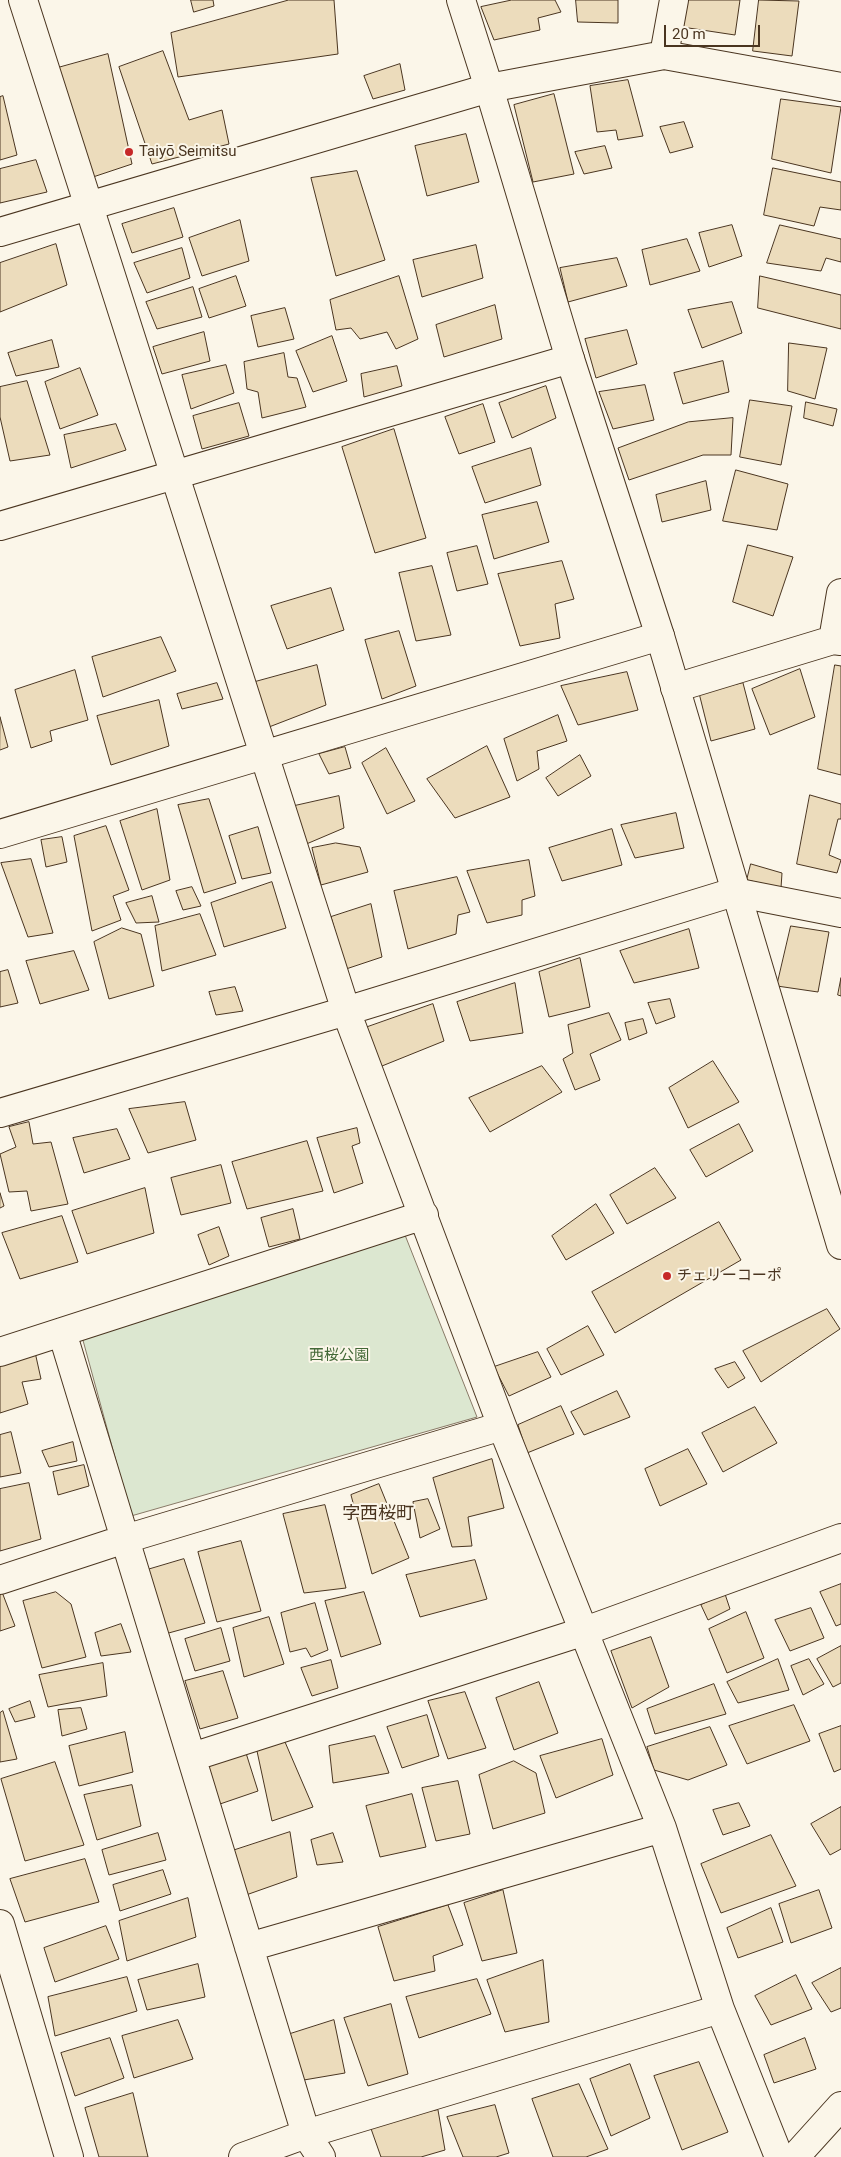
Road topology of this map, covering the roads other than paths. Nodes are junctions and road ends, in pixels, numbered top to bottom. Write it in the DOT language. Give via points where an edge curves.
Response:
graph roads {
  1 [pos="23,0"];
  2 [pos="461,0"];
  3 [pos="674,0"];
  4 [pos="664,55"];
  5 [pos="841,87"];
  6 [pos="489,88"];
  7 [pos="89,205"];
  8 [pos="0,232"];
  9 [pos="570,359"];
  10 [pos="175,476"];
  11 [pos="0,526"];
  12 [pos="841,593"];
  13 [pos="660,636"];
  14 [pos="837,640"];
  15 [pos="676,688"];
  16 [pos="265,755"];
  17 [pos="0,834"];
  18 [pos="734,892"];
  19 [pos="841,913"];
  20 [pos="346,1011"];
  21 [pos="0,1113"];
  22 [pos="835,1201"];
  23 [pos="424,1215"];
  24 [pos="841,1245"];
  25 [pos="62,1332"];
  26 [pos="0,1352"];
  27 [pos="502,1426"];
  28 [pos="841,1538"];
  29 [pos="125,1539"];
  30 [pos="0,1580"];
  31 [pos="585,1631"];
  32 [pos="192,1757"];
  33 [pos="662,1828"];
  34 [pos="0,1924"];
  35 [pos="250,1947"];
  36 [pos="720,2009"];
  37 [pos="841,2106"];
  38 [pos="306,2134"];
  39 [pos="68,2157"];
  40 [pos="243,2157"];
  41 [pos="321,2157"];
  42 [pos="779,2157"];
  43 [pos="794,2157"];
  1 -- 7 [label="street"];
  2 -- 6 [label="street"];
  3 -- 4 [label="street"];
  4 -- 5 [label="street"];
  4 -- 6 [label="street"];
  6 -- 7 [label="street"];
  6 -- 9 [label="street"];
  7 -- 8 [label="street"];
  7 -- 10 [label="street"];
  9 -- 10 [label="street"];
  9 -- 13 [label="street"];
  10 -- 11 [label="street"];
  10 -- 16 [label="street"];
  12 -- 14 [label="street"];
  13 -- 15 [label="street"];
  13 -- 16 [label="street"];
  14 -- 15 [label="street"];
  15 -- 18 [label="street"];
  16 -- 17 [label="street"];
  16 -- 20 [label="street"];
  18 -- 19 [label="street"];
  18 -- 20 [label="street"];
  18 -- 22 [label="street"];
  20 -- 21 [label="street"];
  20 -- 23 [label="street"];
  22 -- 24 [label="street"];
  23 -- 25 [label="street"];
  23 -- 27 [label="street"];
  25 -- 26 [label="street"];
  25 -- 29 [label="street"];
  27 -- 29 [label="street"];
  27 -- 31 [label="street"];
  28 -- 31 [label="street"];
  29 -- 30 [label="street"];
  29 -- 32 [label="street"];
  31 -- 32 [label="street"];
  31 -- 33 [label="street"];
  32 -- 35 [label="street"];
  33 -- 35 [label="street"];
  33 -- 36 [label="street"];
  34 -- 39 [label="street"];
  35 -- 38 [label="street"];
  36 -- 38 [label="street"];
  36 -- 42 [label="street"];
  37 -- 43 [label="street"];
  38 -- 40 [label="street"];
  38 -- 41 [label="street"];
}
